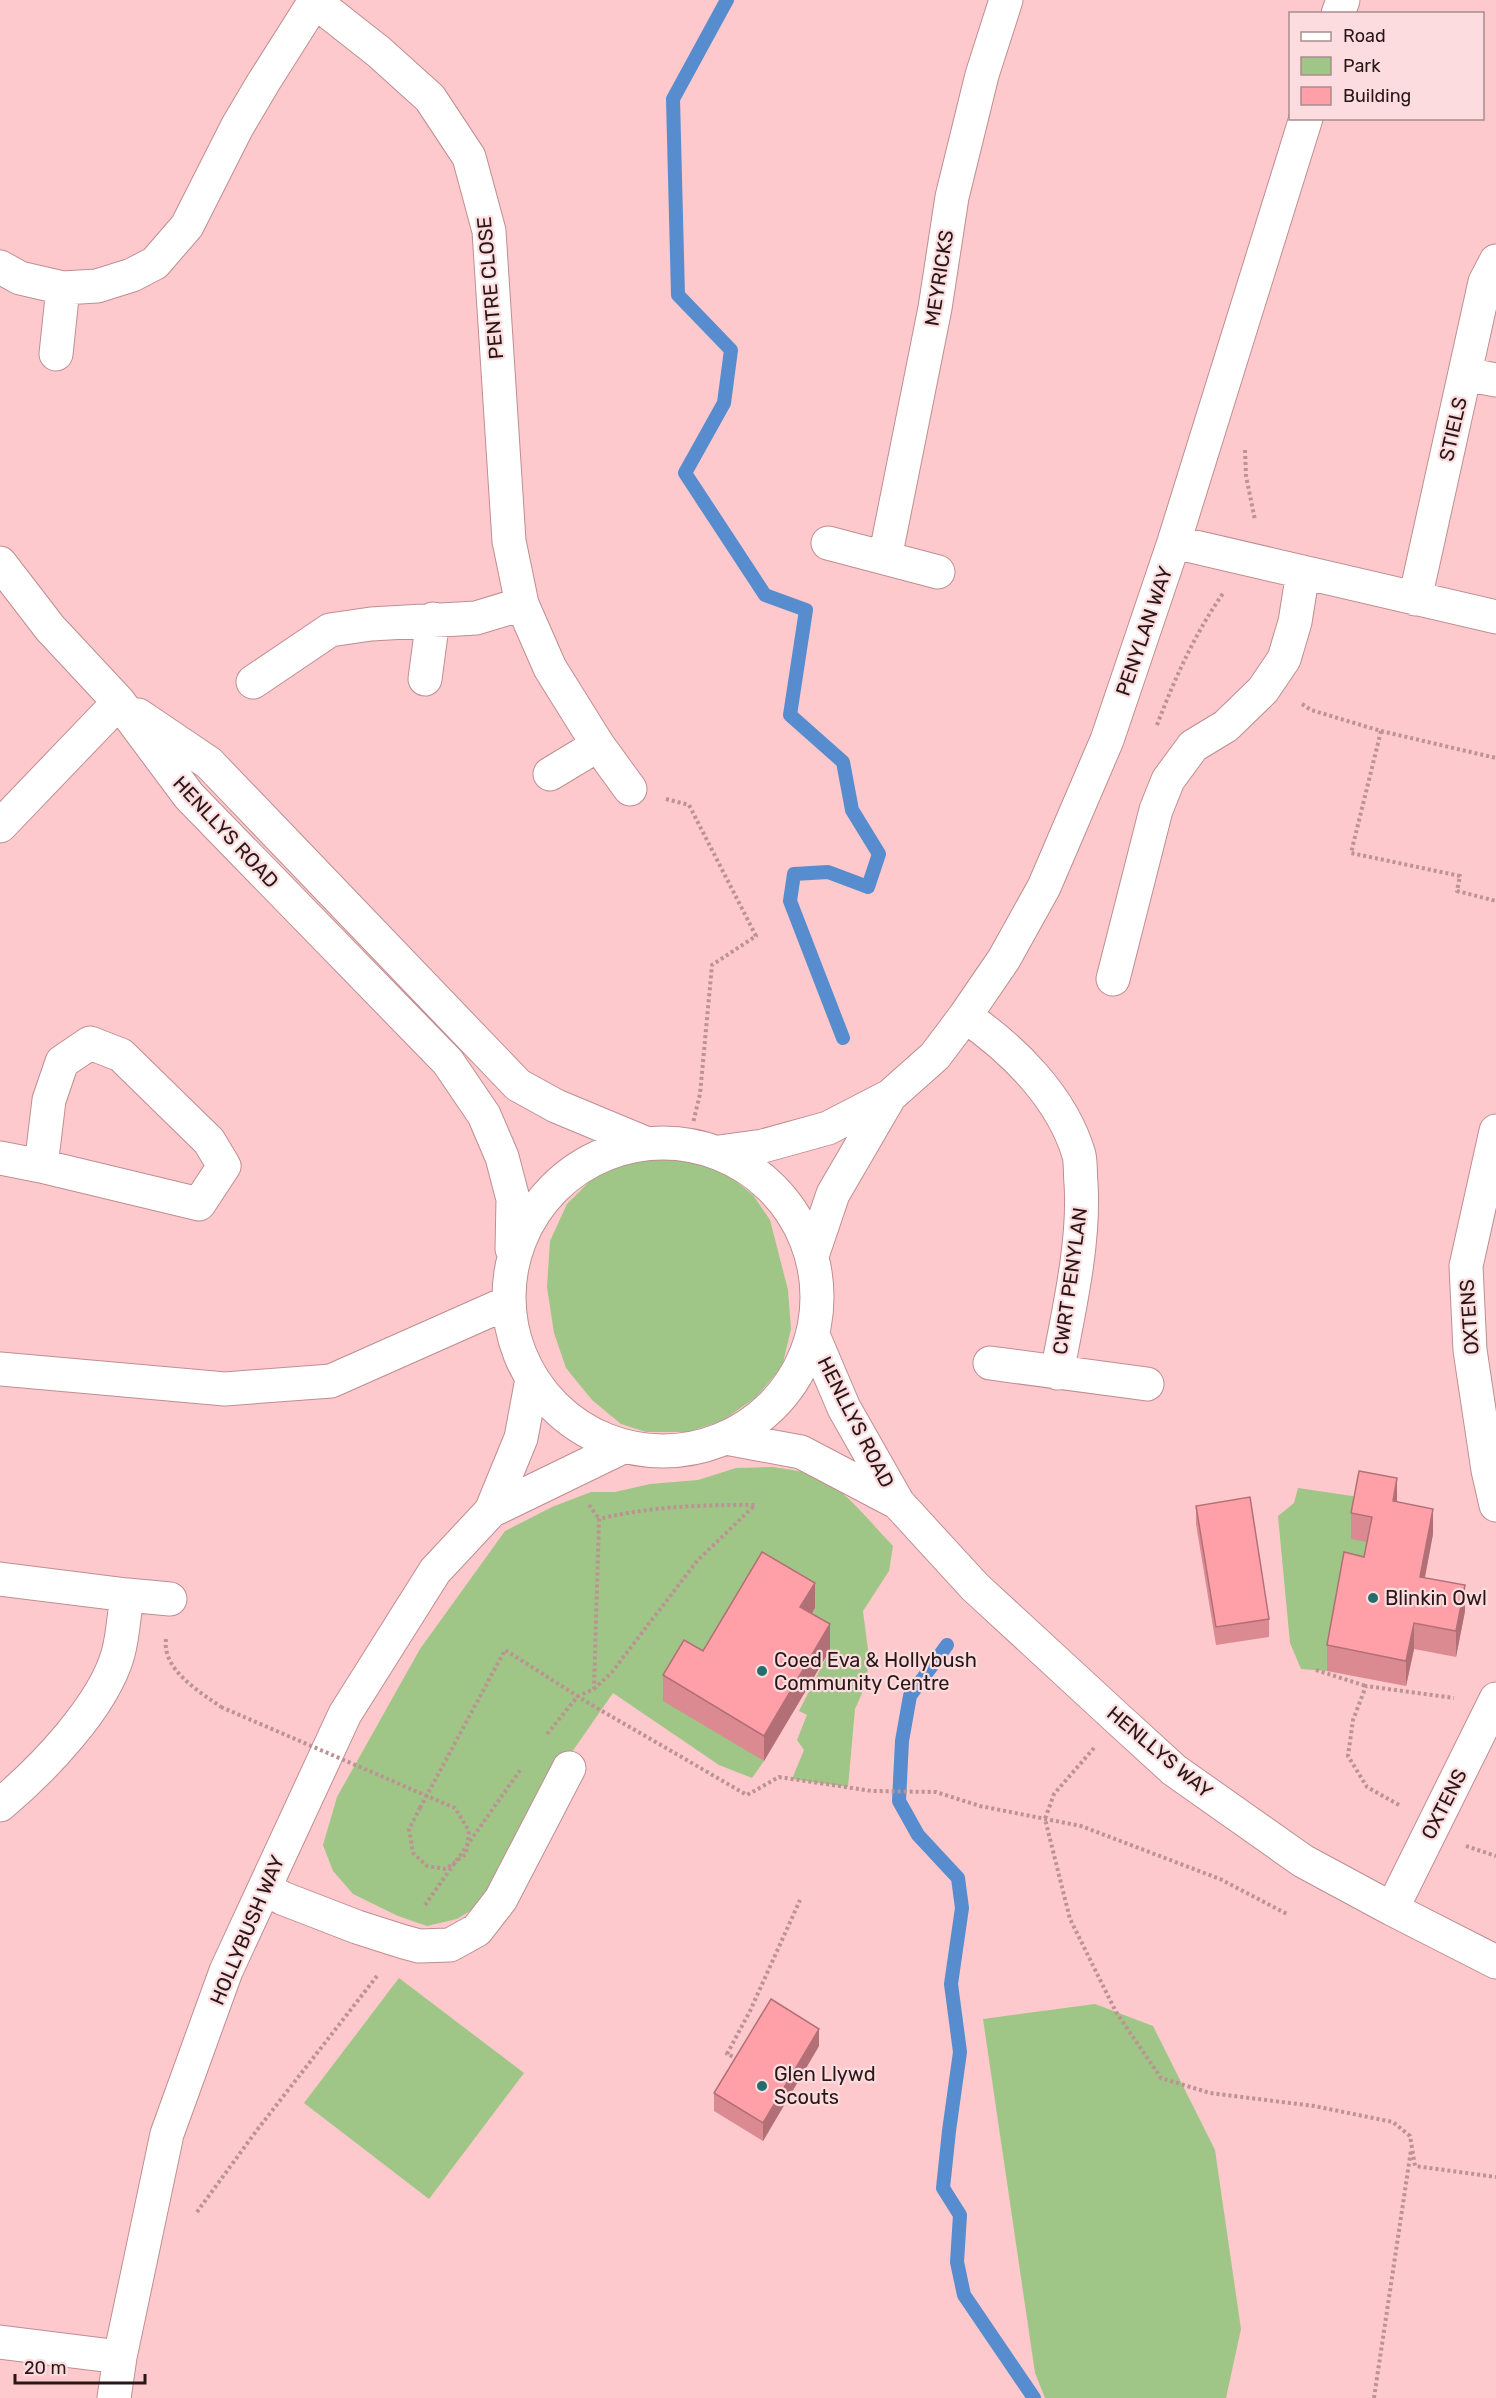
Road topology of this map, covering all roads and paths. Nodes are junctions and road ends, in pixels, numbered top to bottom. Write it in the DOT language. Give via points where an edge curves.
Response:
graph roads {
  1 [pos="1006,0"];
  2 [pos="314,1"];
  3 [pos="1305,120"];
  4 [pos="1496,261"];
  5 [pos="0,267"];
  6 [pos="63,288"];
  7 [pos="56,354"];
  8 [pos="1481,377"];
  9 [pos="1245,443"];
  10 [pos="1174,542"];
  11 [pos="828,543"];
  12 [pos="885,558"];
  13 [pos="1244,558"];
  14 [pos="0,563"];
  15 [pos="938,572"];
  16 [pos="1303,572"];
  17 [pos="1415,599"];
  18 [pos="522,604"];
  19 [pos="1496,618"];
  20 [pos="433,619"];
  21 [pos="425,679"];
  22 [pos="1269,680"];
  23 [pos="253,682"];
  24 [pos="119,702"];
  25 [pos="1381,731"];
  26 [pos="598,745"];
  27 [pos="1496,759"];
  28 [pos="550,774"];
  29 [pos="630,789"];
  30 [pos="0,826"];
  31 [pos="1496,901"];
  32 [pos="1113,979"];
  33 [pos="965,1016"];
  34 [pos="890,1096"];
  35 [pos="645,1143"];
  36 [pos="688,1144"];
  37 [pos="1494,1149"];
  38 [pos="719,1152"];
  39 [pos="0,1158"];
  40 [pos="41,1166"];
  41 [pos="812,1256"];
  42 [pos="512,1265"];
  43 [pos="509,1302"];
  44 [pos="813,1335"];
  45 [pos="990,1363"];
  46 [pos="0,1369"];
  47 [pos="1057,1373"];
  48 [pos="532,1379"];
  49 [pos="1147,1384"];
  50 [pos="726,1438"];
  51 [pos="625,1446"];
  52 [pos="898,1503"];
  53 [pos="1496,1505"];
  54 [pos="491,1511"];
  55 [pos="0,1579"];
  56 [pos="127,1595"];
  57 [pos="170,1599"];
  58 [pos="1316,1670"];
  59 [pos="1366,1686"];
  60 [pos="594,1689"];
  61 [pos="578,1696"];
  62 [pos="1461,1699"];
  63 [pos="1496,1699"];
  64 [pos="1116,1717"];
  65 [pos="540,1743"];
  66 [pos="526,1761"];
  67 [pos="569,1768"];
  68 [pos="0,1805"];
  69 [pos="1404,1808"];
  70 [pos="1045,1819"];
  71 [pos="265,1887"];
  72 [pos="800,1900"];
  73 [pos="1392,1909"];
  74 [pos="1287,1914"];
  75 [pos="404,1942"];
  76 [pos="1496,1962"];
  77 [pos="744,2062"];
  78 [pos="1412,2145"];
  79 [pos="1496,2177"];
  80 [pos="197,2212"];
  81 [pos="0,2342"];
  82 [pos="120,2358"];
  83 [pos="114,2398"];
  84 [pos="1374,2398"];
  1 -- 12 [label="street, MEYRICKS" via="982,75 952,197 933,319"];
  2 -- 6 [label="street, PENTRE CLOSE" via="247,109 187,226 155,263 97,286"];
  2 -- 18 [label="street, PENTRE CLOSE" via="430,98 469,157 489,231 509,540"];
  3 -- 10 [label="street, PENYLAN WAY"];
  4 -- 8 [label="street, STIELS" via="1485,282"];
  5 -- 6 [label="street, PENTRE CLOSE" via="20,278"];
  6 -- 7 [label="street"];
  8 -- 17 [label="street, STIELS"];
  9 -- 13 [label="path" via="1246,476 1257,531"];
  10 -- 13 [label="street"];
  10 -- 33 [label="street, PENYLAN WAY" via="1107,740 1044,887 1004,959"];
  11 -- 12 [label="street"];
  12 -- 15 [label="street"];
  13 -- 16 [label="street"];
  14 -- 24 [label="street" via="50,628"];
  16 -- 17 [label="street"];
  16 -- 22 [label="street" via="1284,659"];
  17 -- 19 [label="street"];
  18 -- 20 [label="street" via="476,618"];
  18 -- 26 [label="street, PENTRE CLOSE" via="550,668"];
  20 -- 21 [label="street"];
  20 -- 23 [label="street" via="330,630"];
  22 -- 25 [label="path" via="1311,710"];
  22 -- 32 [label="street" via="1226,726 1193,746 1168,780 1156,810"];
  24 -- 30 [label="street"];
  24 -- 35 [label="street, HENLLYS ROAD" via="209,763 518,1085 556,1106"];
  24 -- 42 [label="street, HENLLYS ROAD" via="189,796 448,1062 484,1115 502,1157 513,1199"];
  25 -- 27 [label="path"];
  25 -- 31 [label="path" via="1351,854 1460,876 1457,891"];
  26 -- 28 [label="street"];
  26 -- 29 [label="street, PENTRE CLOSE"];
  29 -- 36 [label="path" via="688,805 756,936 712,965 700,1094"];
  33 -- 34 [label="street, PENYLAN WAY" via="935,1056"];
  33 -- 47 [label="street, CWRT PENYLAN" via="1025,1065 1059,1112 1079,1156 1083,1208"];
  34 -- 38 [label="street, PENYLAN WAY" via="828,1128 763,1146"];
  34 -- 41 [label="street, PENYLAN WAY" via="833,1194"];
  35 -- 36 [label="street"];
  35 -- 42 [label="street" via="608,1152 574,1171 546,1196 525,1228"];
  36 -- 38 [label="street"];
  37 -- 53 [label="street, OXTENS" via="1466,1266 1470,1350"];
  38 -- 41 [label="street" via="753,1171 787,1204"];
  39 -- 40 [label="street"];
  40 -- 40 [label="street" via="49,1100 62,1062 90,1043 121,1055 209,1141 224,1166 199,1204"];
  41 -- 44 [label="street" via="817,1282"];
  42 -- 43 [label="street"];
  43 -- 46 [label="street" via="332,1381 225,1389"];
  43 -- 48 [label="street" via="514,1338"];
  44 -- 50 [label="street" via="800,1368 781,1397"];
  44 -- 52 [label="street, HENLLYS ROAD" via="844,1408"];
  45 -- 47 [label="street, CWRT PENYLAN"];
  47 -- 49 [label="street, CWRT PENYLAN"];
  48 -- 51 [label="street" via="557,1409 589,1432"];
  48 -- 54 [label="street, HOLLYBUSH WAY" via="521,1438"];
  50 -- 51 [label="street" via="676,1451"];
  50 -- 52 [label="street, HENLLYS ROAD" via="801,1452"];
  51 -- 54 [label="street, HOLLYBUSH WAY"];
  52 -- 64 [label="street, HENLLYS WAY" via="975,1587"];
  54 -- 71 [label="street, HOLLYBUSH WAY" via="435,1571 345,1714"];
  55 -- 56 [label="street"];
  56 -- 57 [label="street"];
  56 -- 68 [label="street" via="118,1655 100,1693 77,1728"];
  57 -- 61 [label="path, bridge" via="165,1646 179,1676 221,1707 455,1808 469,1832 466,1854 446,1869 427,1866 413,1853 409,1830 420,1808 505,1650"];
  58 -- 59 [label="path"];
  59 -- 62 [label="path"];
  59 -- 69 [label="path" via="1353,1720 1347,1756 1367,1787"];
  60 -- 60 [label="path" via="599,1519 635,1510 755,1505 697,1561 612,1672"];
  60 -- 61 [label="path"];
  61 -- 65 [label="path"];
  61 -- 70 [label="path" via="747,1795 779,1777 872,1791 936,1792 980,1806"];
  63 -- 73 [label="street, OXTENS"];
  64 -- 70 [label="path" via="1054,1794"];
  64 -- 73 [label="street, HENLLYS WAY" via="1174,1770 1294,1854"];
  66 -- 75 [label="path" via="423,1908"];
  67 -- 75 [label="street" via="501,1899 477,1930 450,1945 418,1946"];
  70 -- 74 [label="path" via="1081,1826 1209,1875"];
  70 -- 78 [label="path" via="1070,1919 1116,2012 1161,2078 1210,2093 1314,2106 1393,2122 1410,2136"];
  71 -- 75 [label="street" via="282,1898"];
  71 -- 82 [label="street, HOLLYBUSH WAY" via="226,1971 167,2134"];
  72 -- 77 [label="path" via="727,2054"];
  73 -- 76 [label="street, HENLLYS WAY"];
  75 -- 80 [label="path"];
  78 -- 79 [label="path" via="1415,2166"];
  78 -- 84 [label="path"];
  81 -- 82 [label="street"];
  82 -- 83 [label="street, HOLLYBUSH WAY"];
}
